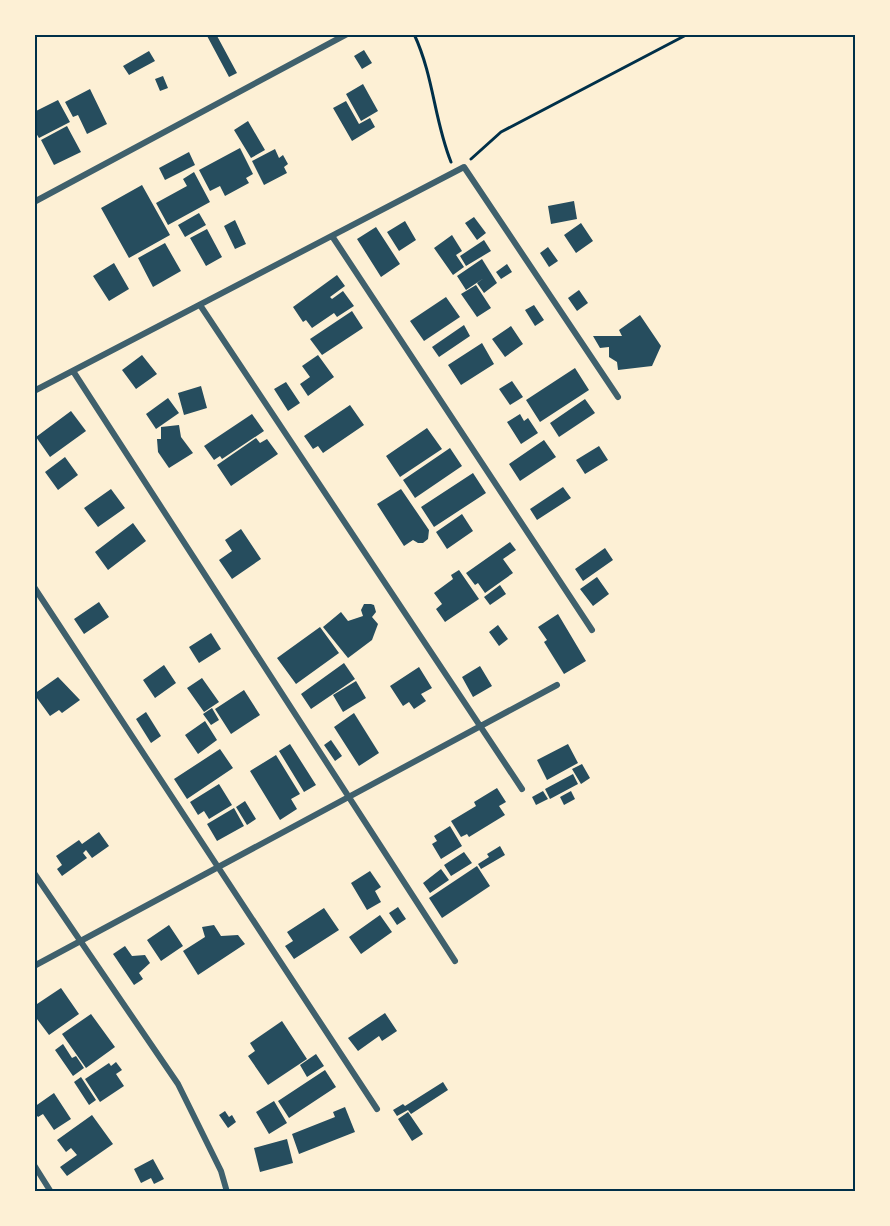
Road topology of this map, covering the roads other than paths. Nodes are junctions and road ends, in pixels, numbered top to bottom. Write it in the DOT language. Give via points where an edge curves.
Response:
graph roads {
  1 [pos="347,34"];
  2 [pos="34,202"];
  3 [pos="332,236"];
  4 [pos="200,305"];
  5 [pos="73,371"];
  6 [pos="34,392"];
  7 [pos="618,397"];
  8 [pos="34,587"];
  9 [pos="592,630"];
  10 [pos="557,685"];
  11 [pos="481,725"];
  12 [pos="522,789"];
  13 [pos="348,796"];
  14 [pos="219,867"];
  15 [pos="34,873"];
  16 [pos="80,942"];
  17 [pos="454,962"];
  18 [pos="34,966"];
  19 [pos="377,1109"];
  20 [pos="34,1165"];
  21 [pos="51,1191"];
  22 [pos="227,1191"];
  1 -- 2 [label="street"];
  3 -- 4 [label="street"];
  3 -- 7 [label="street" via="464,167"];
  3 -- 9 [label="street"];
  4 -- 5 [label="street"];
  4 -- 11 [label="street"];
  5 -- 6 [label="street"];
  5 -- 13 [label="street"];
  8 -- 14 [label="street"];
  10 -- 11 [label="street"];
  11 -- 12 [label="street"];
  11 -- 13 [label="street"];
  13 -- 14 [label="street"];
  13 -- 17 [label="street"];
  14 -- 16 [label="street"];
  14 -- 19 [label="street"];
  15 -- 16 [label="street"];
  16 -- 18 [label="street"];
  16 -- 22 [label="street" via="178,1084"];
  20 -- 21 [label="street"];
}
